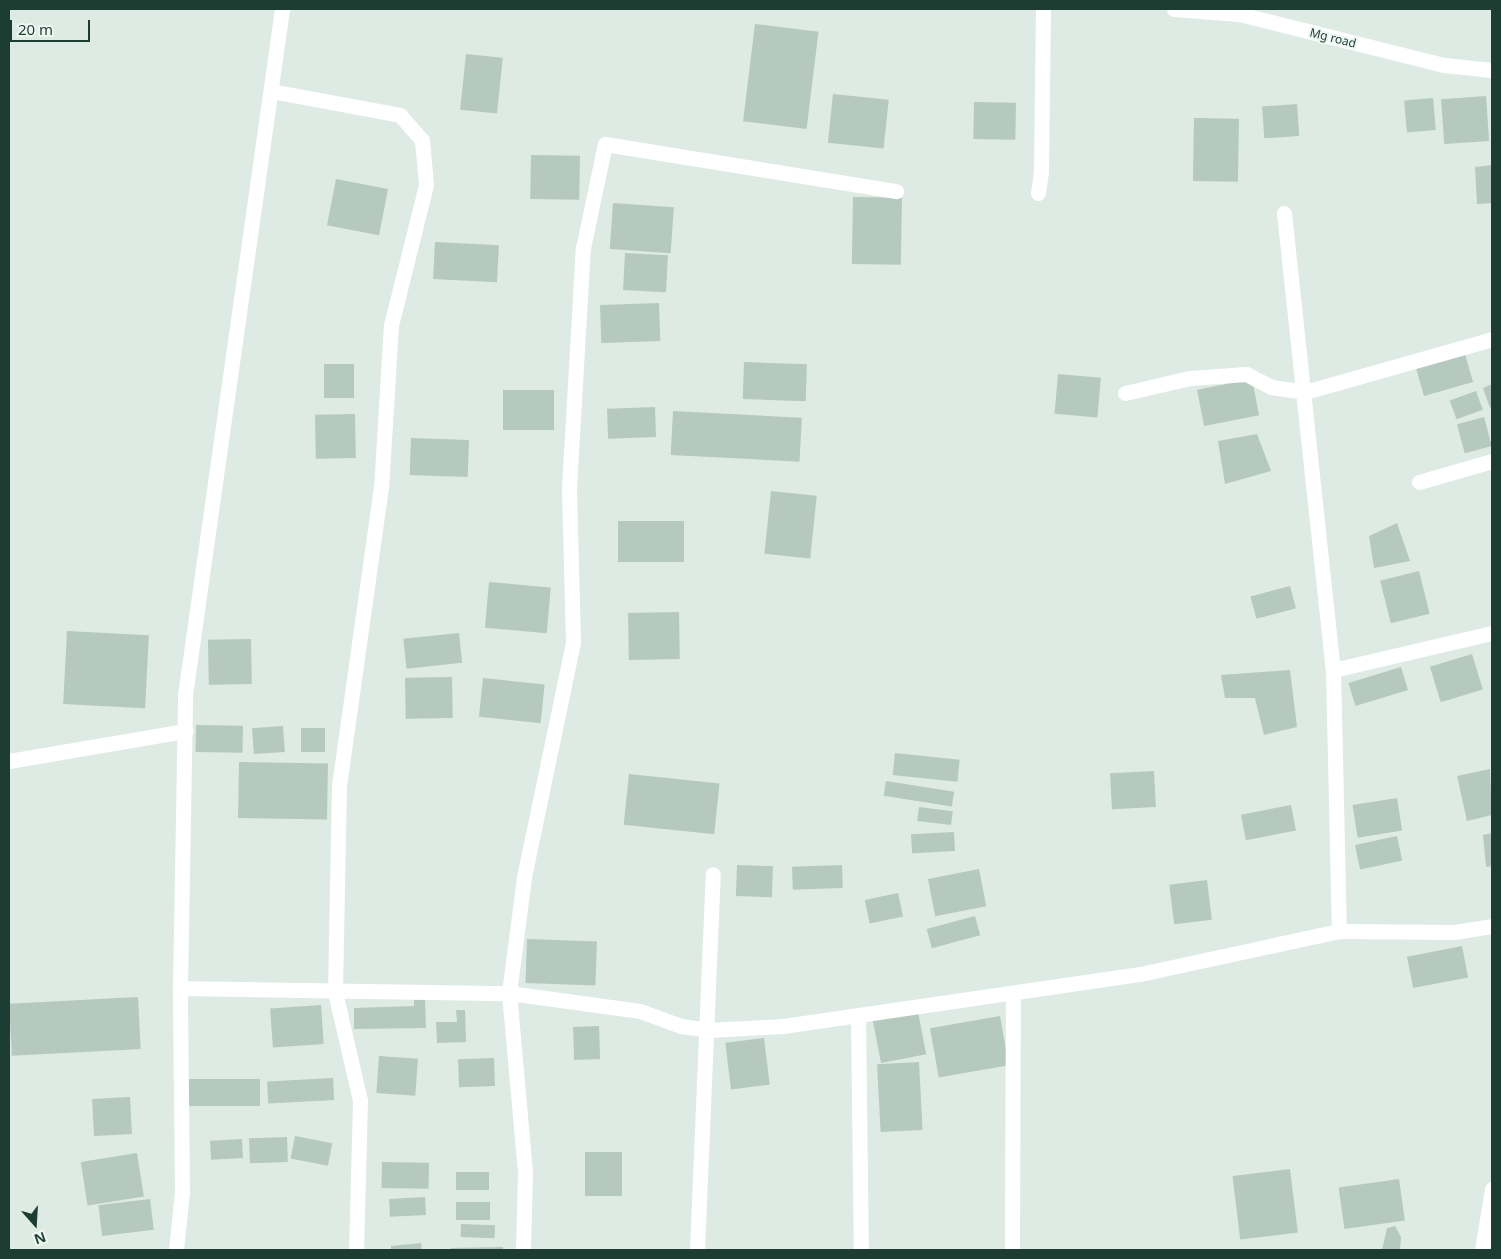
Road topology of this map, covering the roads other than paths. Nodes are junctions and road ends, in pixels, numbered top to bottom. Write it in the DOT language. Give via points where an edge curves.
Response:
graph roads {
  1 [pos="282,9"];
  2 [pos="1043,9"];
  3 [pos="1174,9"];
  4 [pos="1492,70"];
  5 [pos="270,91"];
  6 [pos="896,191"];
  7 [pos="1038,193"];
  8 [pos="1284,213"];
  9 [pos="1492,339"];
  10 [pos="1305,392"];
  11 [pos="1125,394"];
  12 [pos="1492,461"];
  13 [pos="1419,482"];
  14 [pos="1492,633"];
  15 [pos="1333,670"];
  16 [pos="185,731"];
  17 [pos="9,761"];
  18 [pos="713,874"];
  19 [pos="1492,926"];
  20 [pos="1339,931"];
  21 [pos="180,988"];
  22 [pos="335,992"];
  23 [pos="509,993"];
  24 [pos="1013,993"];
  25 [pos="858,1015"];
  26 [pos="709,1030"];
  27 [pos="1492,1190"];
  28 [pos="176,1250"];
  29 [pos="356,1250"];
  30 [pos="523,1250"];
  31 [pos="697,1250"];
  32 [pos="861,1250"];
  33 [pos="1012,1250"];
  34 [pos="1482,1250"];
  1 -- 5 [label="street"];
  2 -- 7 [label="street"];
  3 -- 4 [label="street, Mg road" via="1238,14 1444,65"];
  5 -- 16 [label="street" via="185,695"];
  5 -- 22 [label="street" via="400,115 422,140 426,185 391,325 381,487 339,784"];
  6 -- 23 [label="street" via="605,144 583,248 569,488 573,642 524,877"];
  8 -- 10 [label="street"];
  9 -- 10 [label="street"];
  10 -- 11 [label="street" via="1271,387 1246,374 1190,378"];
  10 -- 15 [label="street"];
  12 -- 13 [label="street"];
  14 -- 15 [label="street"];
  15 -- 20 [label="street"];
  16 -- 17 [label="street"];
  16 -- 21 [label="street"];
  18 -- 26 [label="street"];
  19 -- 20 [label="street" via="1454,932"];
  20 -- 24 [label="street" via="1140,974"];
  21 -- 22 [label="street"];
  21 -- 28 [label="street" via="182,1192"];
  22 -- 23 [label="street"];
  22 -- 29 [label="street" via="360,1100"];
  23 -- 26 [label="street" via="640,1010 681,1026"];
  23 -- 30 [label="street" via="525,1172"];
  24 -- 25 [label="street"];
  24 -- 33 [label="street"];
  25 -- 26 [label="street" via="782,1026"];
  25 -- 32 [label="street"];
  26 -- 31 [label="street"];
  27 -- 34 [label="street"];
}
